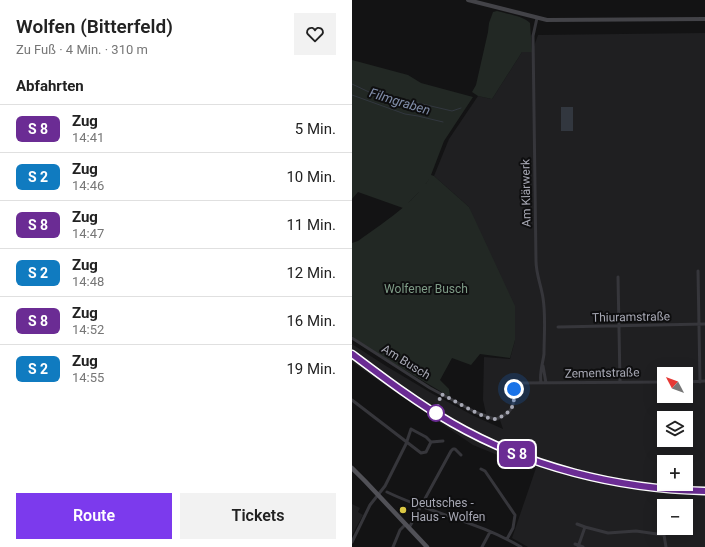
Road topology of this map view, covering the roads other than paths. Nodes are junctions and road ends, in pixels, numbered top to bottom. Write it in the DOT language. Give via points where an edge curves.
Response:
graph roads {
  1 [pos="468,0"];
  2 [pos="537,18"];
  3 [pos="705,19"];
  4 [pos="698,271"];
  5 [pos="618,277"];
  6 [pos="698,324"];
  7 [pos="705,324"];
  8 [pos="619,326"];
  9 [pos="558,327"];
  10 [pos="352,338"];
  11 [pos="543,366"];
  12 [pos="541,382"];
  13 [pos="620,382"];
  14 [pos="657,382"];
  15 [pos="693,382"];
  16 [pos="700,382"];
  17 [pos="705,382"];
  18 [pos="546,383"];
  19 [pos="352,400"];
  20 [pos="442,441"];
  21 [pos="407,442"];
  22 [pos="432,442"];
  23 [pos="461,455"];
  24 [pos="352,468"];
  25 [pos="481,470"];
  26 [pos="387,492"];
  27 [pos="378,495"];
  28 [pos="421,506"];
  29 [pos="577,524"];
  30 [pos="408,526"];
  31 [pos="585,527"];
  32 [pos="490,532"];
  33 [pos="507,539"];
  34 [pos="352,542"];
  35 [pos="577,545"];
  36 [pos="393,547"];
  37 [pos="428,547"];
  38 [pos="482,547"];
  39 [pos="521,547"];
  40 [pos="583,547"];
  41 [pos="666,547"];
  1 -- 2 [label="main road"];
  2 -- 3 [label="main road" via="560,21"];
  2 -- 11 [label="street, Am Klärwerk" via="534,36 536,261 543,301"];
  4 -- 6 [label="street"];
  5 -- 8 [label="street"];
  6 -- 7 [label="street, Thiuramstraße"];
  6 -- 8 [label="street, Thiuramstraße"];
  6 -- 16 [label="street"];
  8 -- 9 [label="street, Thiuramstraße"];
  8 -- 13 [label="street"];
  10 -- 12 [label="street, Am Busch" via="430,388 492,419 500,418 512,409 516,384"];
  11 -- 12 [label="street, Am Klärwerk"];
  11 -- 18 [label="street, Am Klärwerk"];
  12 -- 18 [label="street, Zementstraße"];
  13 -- 14 [label="street, Zementstraße"];
  13 -- 18 [label="street, Zementstraße"];
  15 -- 16 [label="street"];
  16 -- 17 [label="street"];
  19 -- 21 [label="street"];
  20 -- 22 [label="street"];
  21 -- 22 [label="street" via="422,453 426,452"];
  21 -- 22 [label="street" via="411,429"];
  21 -- 27 [label="street"];
  23 -- 28 [label="street" via="454,449 451,451"];
  24 -- 27 [label="main road"];
  25 -- 33 [label="street" via="485,471 515,515 513,528"];
  26 -- 28 [label="street"];
  27 -- 30 [label="main road"];
  27 -- 34 [label="street" via="370,505"];
  28 -- 30 [label="street"];
  28 -- 32 [label="street"];
  29 -- 31 [label="street"];
  30 -- 36 [label="street" via="400,530"];
  30 -- 37 [label="main road"];
  31 -- 35 [label="street"];
  31 -- 41 [label="street" via="608,533 636,531 664,535"];
  32 -- 33 [label="street"];
  32 -- 38 [label="street"];
  33 -- 39 [label="street"];
  35 -- 40 [label="street"];
}
